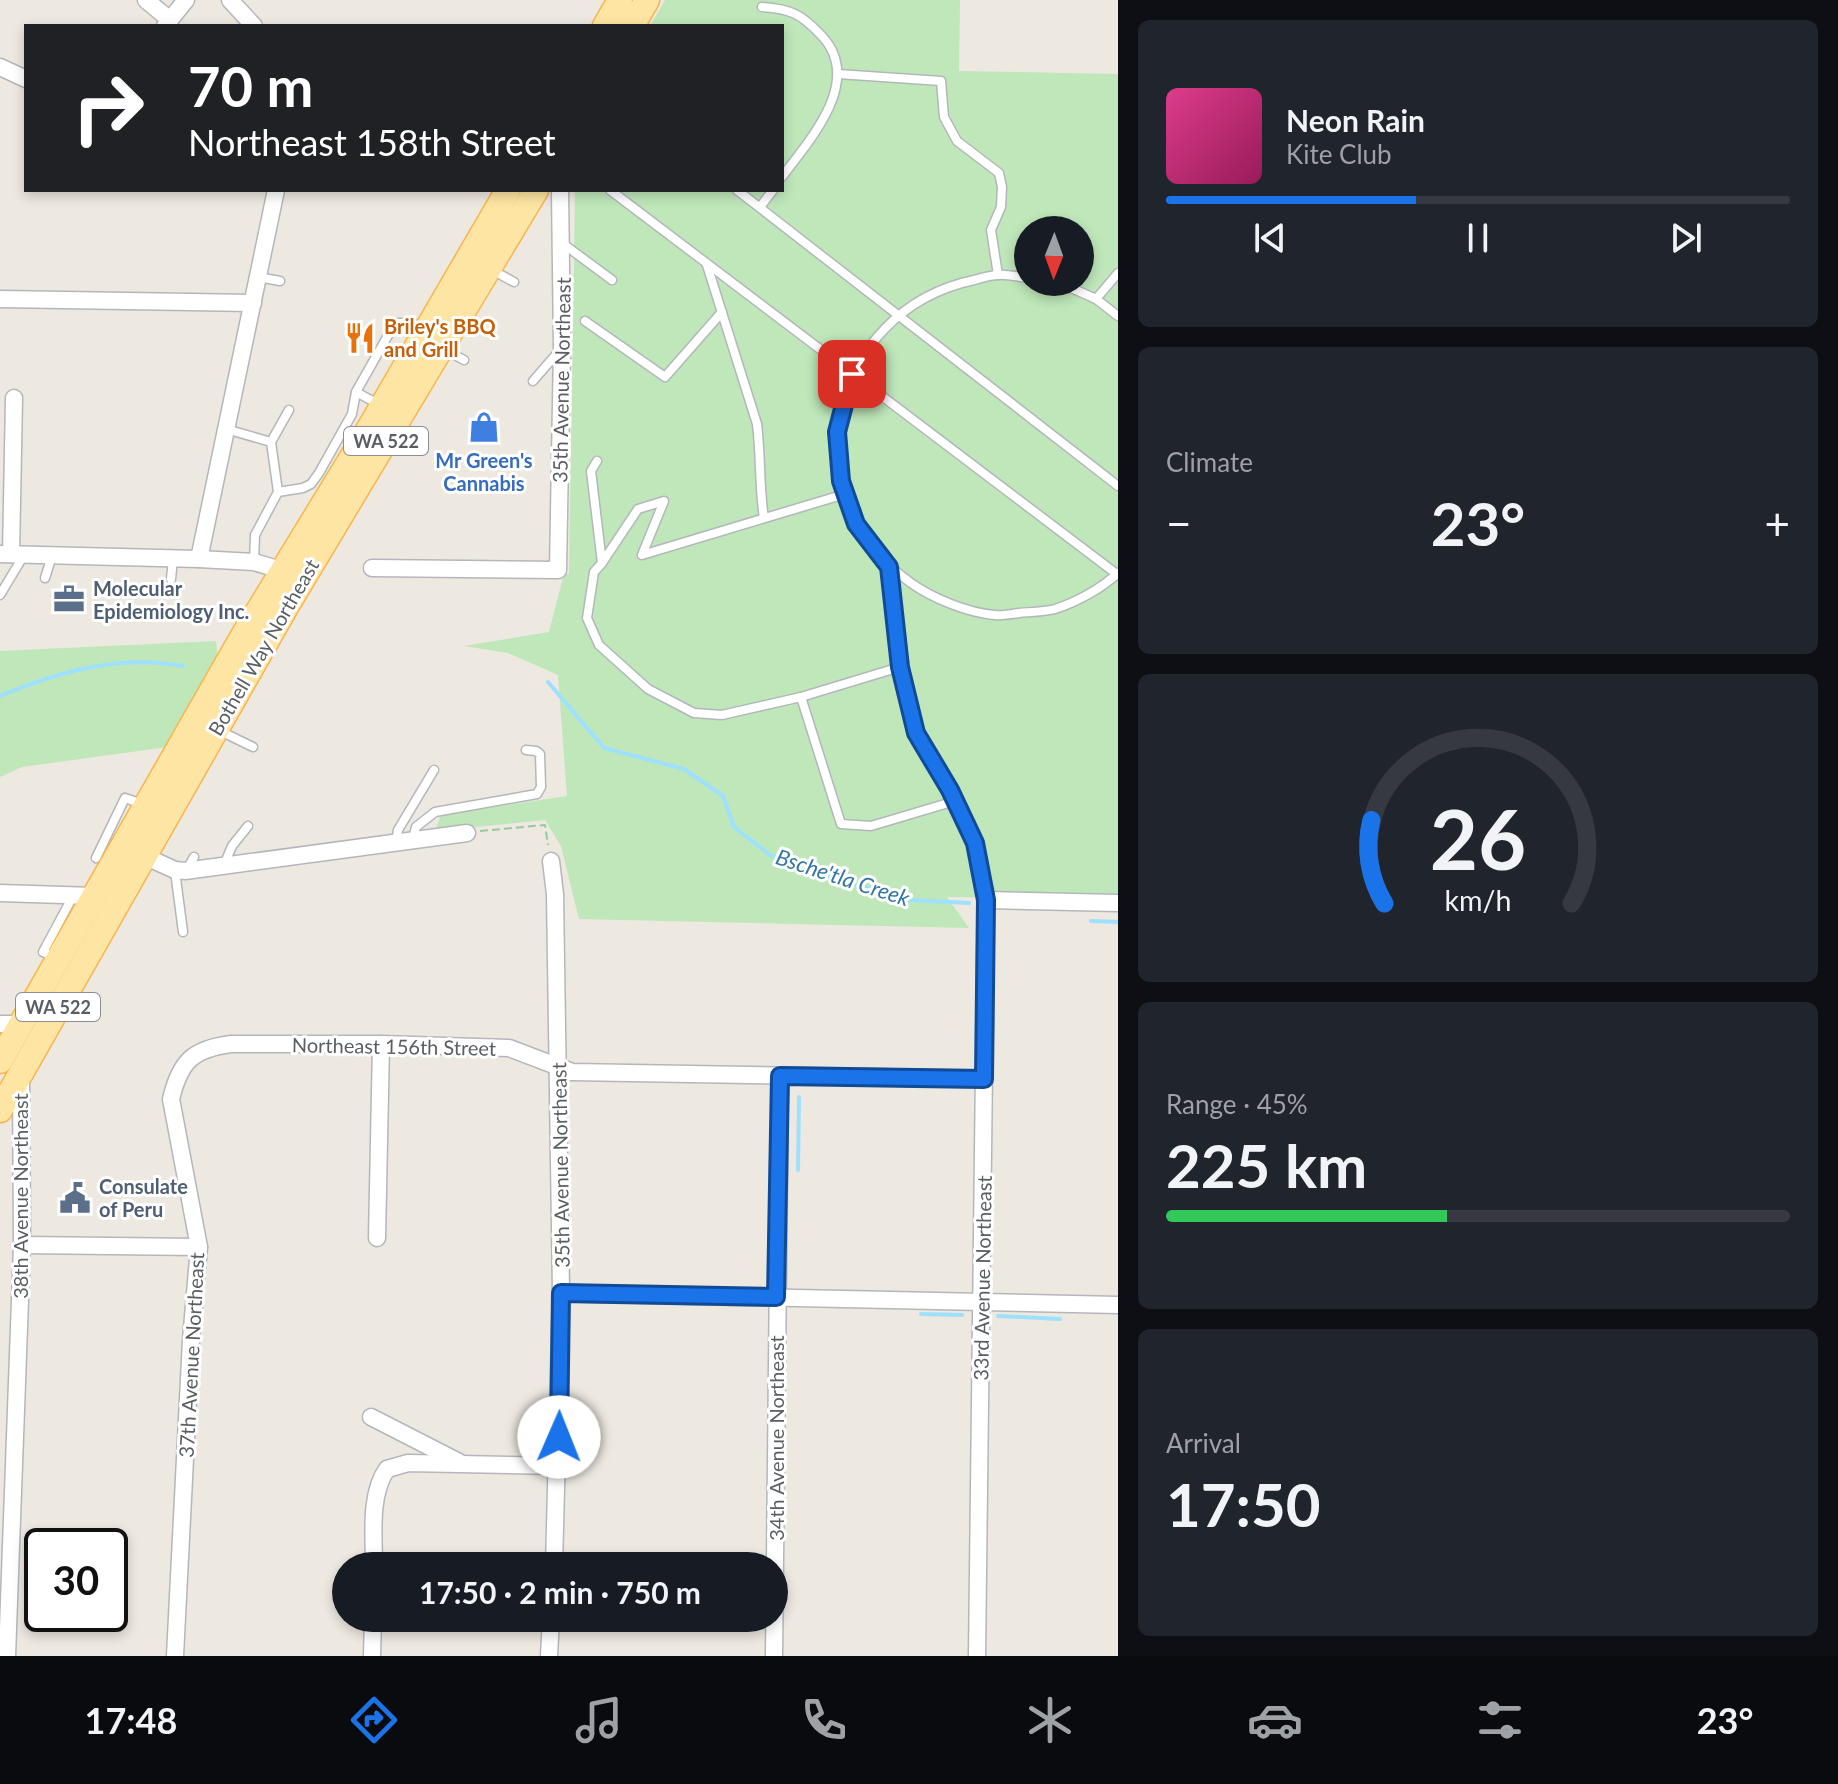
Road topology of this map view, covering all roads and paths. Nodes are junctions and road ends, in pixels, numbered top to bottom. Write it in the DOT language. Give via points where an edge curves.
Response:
graph roads {
  1 [pos="146,0"];
  2 [pos="186,0"];
  3 [pos="230,0"];
  4 [pos="647,0"];
  5 [pos="762,7"];
  6 [pos="617,19"];
  7 [pos="167,23"];
  8 [pos="252,24"];
  9 [pos="0,67"];
  10 [pos="838,74"];
  11 [pos="24,78"];
  12 [pos="784,174"];
  13 [pos="276,192"];
  14 [pos="507,192"];
  15 [pos="518,192"];
  16 [pos="535,192"];
  17 [pos="560,192"];
  18 [pos="613,192"];
  19 [pos="740,192"];
  20 [pos="771,192"];
  21 [pos="760,207"];
  22 [pos="646,218"];
  23 [pos="638,226"];
  24 [pos="562,243"];
  25 [pos="707,265"];
  26 [pos="489,268"];
  27 [pos="1118,273"];
  28 [pos="998,275"];
  29 [pos="258,277"];
  30 [pos="1014,277"];
  31 [pos="612,280"];
  32 [pos="280,281"];
  33 [pos="514,282"];
  34 [pos="1089,296"];
  35 [pos="0,299"];
  36 [pos="1096,299"];
  37 [pos="253,303"];
  38 [pos="722,312"];
  39 [pos="899,314"];
  40 [pos="1118,316"];
  41 [pos="585,321"];
  42 [pos="434,339"];
  43 [pos="562,347"];
  44 [pos="464,360"];
  45 [pos="852,374"];
  46 [pos="533,381"];
  47 [pos="356,392"];
  48 [pos="14,398"];
  49 [pos="382,406"];
  50 [pos="289,410"];
  51 [pos="226,429"];
  52 [pos="393,429"];
  53 [pos="420,438"];
  54 [pos="271,442"];
  55 [pos="597,461"];
  56 [pos="1118,486"];
  57 [pos="278,492"];
  58 [pos="845,494"];
  59 [pos="764,518"];
  60 [pos="12,554"];
  61 [pos="52,555"];
  62 [pos="173,558"];
  63 [pos="199,559"];
  64 [pos="254,562"];
  65 [pos="602,563"];
  66 [pos="889,567"];
  67 [pos="372,568"];
  68 [pos="293,574"];
  69 [pos="1118,574"];
  70 [pos="45,578"];
  71 [pos="171,579"];
  72 [pos="0,595"];
  73 [pos="900,667"];
  74 [pos="801,697"];
  75 [pos="216,729"];
  76 [pos="253,747"];
  77 [pos="526,750"];
  78 [pos="434,770"];
  79 [pos="955,801"];
  80 [pos="145,805"];
  81 [pos="248,826"];
  82 [pos="467,833"];
  83 [pos="404,841"];
  84 [pos="144,856"];
  85 [pos="96,858"];
  86 [pos="551,861"];
  87 [pos="185,866"];
  88 [pos="224,866"];
  89 [pos="0,893"];
  90 [pos="84,895"];
  91 [pos="986,900"];
  92 [pos="1118,903"];
  93 [pos="183,932"];
  94 [pos="10,1024"];
  95 [pos="381,1044"];
  96 [pos="188,1060"];
  97 [pos="10,1066"];
  98 [pos="558,1068"];
  99 [pos="780,1076"];
  100 [pos="984,1079"];
  101 [pos="0,1110"];
  102 [pos="377,1238"];
  103 [pos="22,1245"];
  104 [pos="199,1247"];
  105 [pos="561,1293"];
  106 [pos="776,1297"];
  107 [pos="982,1300"];
  108 [pos="1118,1305"];
  109 [pos="371,1417"];
  110 [pos="464,1465"];
  111 [pos="558,1466"];
  112 [pos="375,1552"];
  113 [pos="555,1552"];
  114 [pos="373,1632"];
  115 [pos="550,1632"];
  116 [pos="7,1656"];
  117 [pos="175,1656"];
  118 [pos="372,1656"];
  119 [pos="549,1656"];
  120 [pos="774,1656"];
  121 [pos="977,1656"];
  1 -- 7 [label="street"];
  2 -- 7 [label="street"];
  3 -- 8 [label="street"];
  4 -- 6 [label="main road"];
  5 -- 10 [label="lane" via="786,9 805,18 830,44"];
  9 -- 11 [label="street"];
  10 -- 12 [label="lane" via="826,117"];
  10 -- 28 [label="lane" via="941,81 944,117 957,141 999,173 1001,207 991,230"];
  13 -- 29 [label="street"];
  14 -- 42 [label="main road, Bothell Way Northeast / WA 522"];
  15 -- 26 [label="main road" via="479,260"];
  16 -- 26 [label="main road, Bothell Way Northeast / WA 522"];
  17 -- 24 [label="street, 35th Avenue Northeast"];
  18 -- 22 [label="lane"];
  19 -- 21 [label="lane"];
  20 -- 21 [label="lane"];
  21 -- 39 [label="lane"];
  22 -- 23 [label="lane"];
  22 -- 25 [label="lane"];
  24 -- 31 [label="lane"];
  24 -- 43 [label="street, 35th Avenue Northeast"];
  25 -- 38 [label="lane"];
  25 -- 45 [label="lane"];
  26 -- 33 [label="lane"];
  26 -- 42 [label="main road, Bothell Way Northeast / WA 522"];
  27 -- 36 [label="lane"];
  28 -- 30 [label="lane"];
  28 -- 39 [label="lane" via="947,286"];
  29 -- 32 [label="lane"];
  29 -- 37 [label="street"];
  34 -- 36 [label="lane"];
  35 -- 37 [label="street"];
  36 -- 40 [label="lane"];
  37 -- 51 [label="street"];
  38 -- 41 [label="lane" via="665,377"];
  38 -- 59 [label="lane" via="757,424"];
  39 -- 45 [label="lane" via="872,341"];
  39 -- 56 [label="lane"];
  42 -- 44 [label="lane"];
  42 -- 47 [label="lane" via="412,323 395,323"];
  42 -- 49 [label="main road, Bothell Way Northeast / WA 522"];
  42 -- 52 [label="main road, Bothell Way Northeast / WA 522"];
  43 -- 46 [label="lane"];
  43 -- 67 [label="street, 35th Avenue Northeast" via="558,570"];
  45 -- 58 [label="lane" via="837,432"];
  45 -- 69 [label="lane"];
  47 -- 49 [label="lane"];
  47 -- 57 [label="lane" via="352,414 311,484"];
  48 -- 60 [label="street"];
  49 -- 68 [label="main road, Bothell Way Northeast / WA 522"];
  50 -- 54 [label="lane"];
  51 -- 54 [label="lane"];
  51 -- 63 [label="street"];
  52 -- 53 [label="lane"];
  52 -- 68 [label="main road, Bothell Way Northeast / WA 522"];
  54 -- 57 [label="lane"];
  55 -- 65 [label="lane" via="591,471"];
  57 -- 64 [label="lane" via="255,535"];
  58 -- 59 [label="lane"];
  58 -- 66 [label="lane" via="856,524"];
  59 -- 65 [label="lane" via="642,555 664,501 638,509"];
  60 -- 61 [label="street"];
  60 -- 72 [label="lane"];
  61 -- 62 [label="street"];
  61 -- 70 [label="lane"];
  62 -- 63 [label="street"];
  62 -- 71 [label="lane"];
  63 -- 64 [label="street"];
  64 -- 68 [label="street"];
  65 -- 74 [label="lane" via="594,572 587,618 599,645 648,689 694,713 722,715"];
  66 -- 69 [label="lane" via="932,598 995,615 1055,609"];
  66 -- 73 [label="lane"];
  68 -- 75 [label="main road, Bothell Way Northeast / WA 522"];
  68 -- 80 [label="main road, Bothell Way Northeast / WA 522"];
  73 -- 74 [label="lane"];
  73 -- 79 [label="lane" via="916,733"];
  74 -- 79 [label="lane" via="841,824 871,826"];
  75 -- 76 [label="lane"];
  75 -- 84 [label="main road, Bothell Way Northeast / WA 522"];
  77 -- 83 [label="lane" via="540,754 537,794 435,812"];
  78 -- 83 [label="lane" via="398,830"];
  79 -- 91 [label="lane" via="975,843"];
  80 -- 85 [label="lane" via="125,798"];
  80 -- 90 [label="main road, Bothell Way Northeast / WA 522"];
  81 -- 88 [label="lane"];
  82 -- 83 [label="street"];
  82 -- 86 [label="path" via="545,825"];
  83 -- 88 [label="street"];
  84 -- 87 [label="street"];
  84 -- 97 [label="main road, Bothell Way Northeast / WA 522"];
  86 -- 98 [label="street, 35th Avenue Northeast"];
  87 -- 88 [label="street"];
  87 -- 93 [label="lane"];
  89 -- 90 [label="street"];
  90 -- 94 [label="main road, Bothell Way Northeast / WA 522" via="58,958"];
  90 -- 97 [label="main road" via="90,929 20,1048 18,1065"];
  91 -- 92 [label="street"];
  91 -- 100 [label="street, 33rd Avenue Northeast"];
  94 -- 97 [label="main road, Bothell Way Northeast / WA 522"];
  95 -- 96 [label="street, Northeast 156th Street" via="231,1044 207,1047"];
  95 -- 98 [label="street, Northeast 156th Street" via="509,1048"];
  95 -- 102 [label="street"];
  96 -- 104 [label="street, 37th Avenue Northeast" via="171,1099"];
  97 -- 101 [label="main road, Bothell Way Northeast / WA 522"];
  97 -- 103 [label="street, 38th Avenue Northeast"];
  98 -- 99 [label="street, Northeast 156th Street"];
  98 -- 105 [label="street, 35th Avenue Northeast"];
  99 -- 100 [label="street, Northeast 156th Street"];
  99 -- 106 [label="street, 34th Avenue Northeast"];
  100 -- 107 [label="street, 33rd Avenue Northeast"];
  103 -- 104 [label="street"];
  103 -- 116 [label="street, 38th Avenue Northeast"];
  104 -- 117 [label="street, 37th Avenue Northeast"];
  105 -- 106 [label="street"];
  105 -- 111 [label="street, 35th Avenue Northeast"];
  106 -- 107 [label="street"];
  106 -- 120 [label="street, 34th Avenue Northeast"];
  107 -- 108 [label="street"];
  107 -- 121 [label="street, 33rd Avenue Northeast"];
  109 -- 110 [label="street"];
  110 -- 111 [label="street"];
  110 -- 112 [label="street" via="408,1463 387,1469 377,1496"];
  111 -- 113 [label="street, 35th Avenue Northeast"];
  114 -- 118 [label="street"];
  115 -- 119 [label="street"];
}
